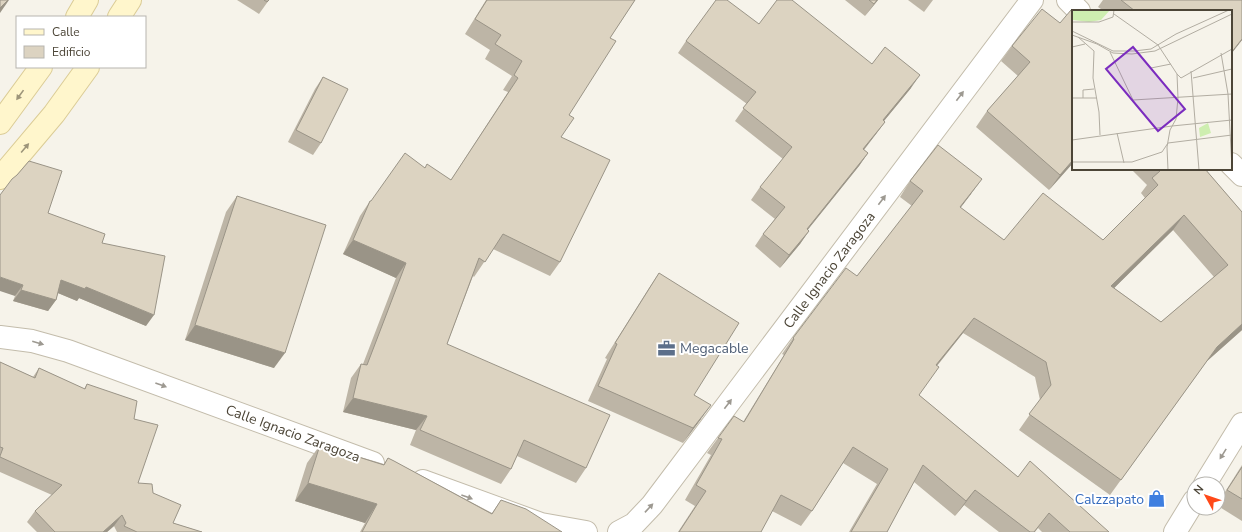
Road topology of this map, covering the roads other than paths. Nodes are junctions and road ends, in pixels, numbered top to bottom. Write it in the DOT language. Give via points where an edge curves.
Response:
graph roads {
  1 [pos="87,0"];
  2 [pos="130,0"];
  3 [pos="1032,0"];
  4 [pos="1068,0"];
  5 [pos="1078,10"];
  6 [pos="77,16"];
  7 [pos="120,16"];
  8 [pos="40,68"];
  9 [pos="87,68"];
  10 [pos="0,124"];
  11 [pos="1232,165"];
  12 [pos="1242,175"];
  13 [pos="0,178"];
  14 [pos="0,337"];
  15 [pos="1242,424"];
  16 [pos="1210,476"];
  17 [pos="1186,515"];
  18 [pos="586,532"];
  19 [pos="619,532"];
  20 [pos="1175,532"];
  1 -- 6 [label="main road"];
  2 -- 7 [label="main road"];
  19 -- 3 [label="street, Calle Ignacio Zaragoza, one-way" via="634,524 652,505"];
  4 -- 5 [label="street"];
  8 -- 10 [label="main road, one-way"];
  13 -- 9 [label="main road, one-way" via="54,114"];
  11 -- 12 [label="street"];
  14 -- 18 [label="street, Calle Ignacio Zaragoza, one-way" via="32,341 68,351 541,524"];
  15 -- 16 [label="street, one-way"];
  17 -- 20 [label="street"];
}
